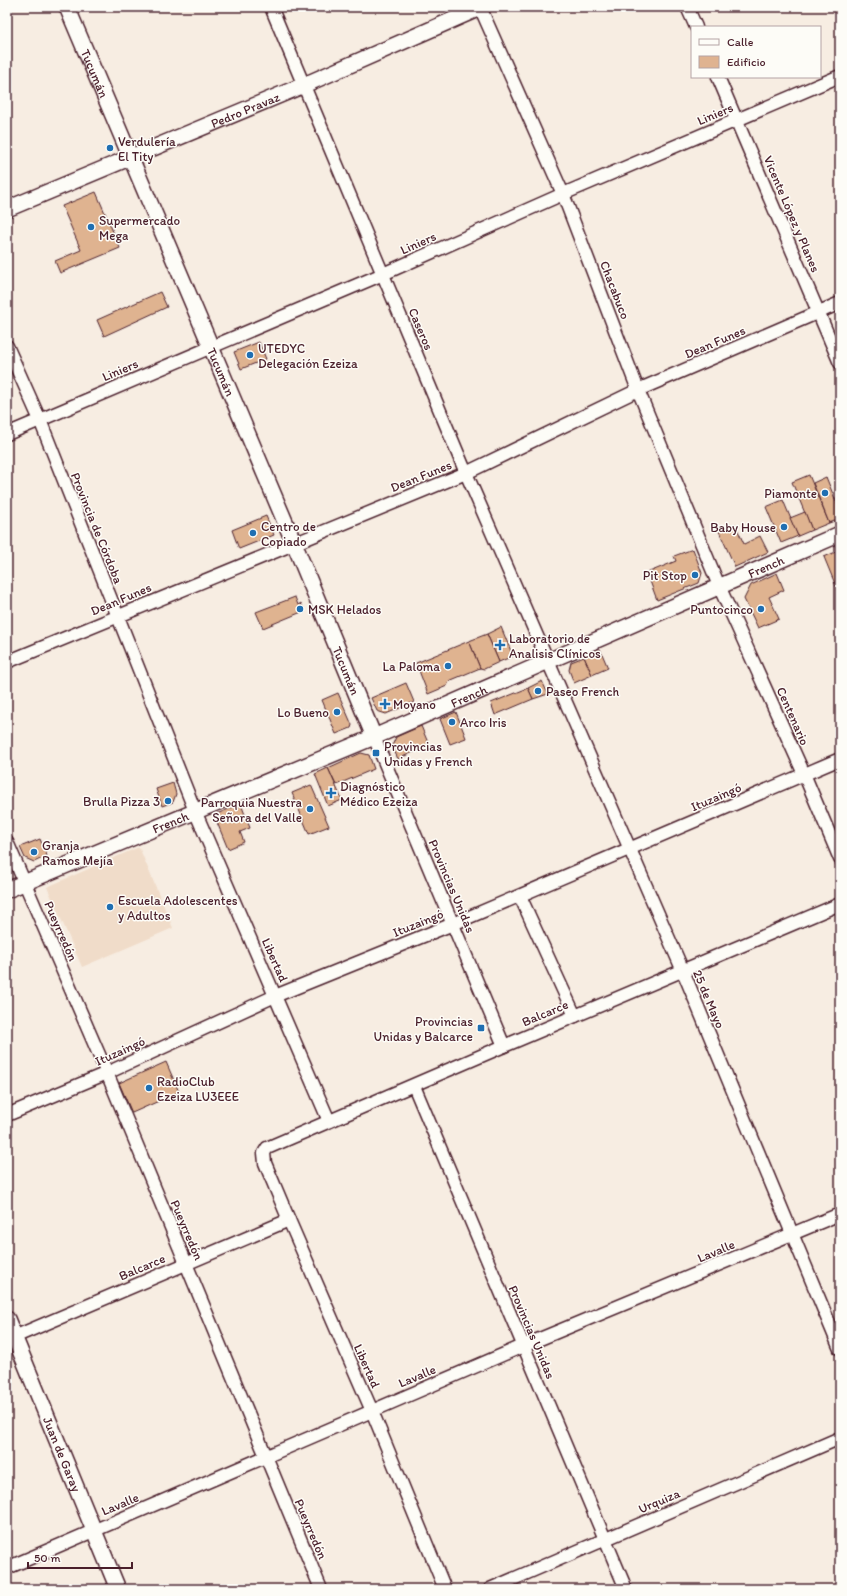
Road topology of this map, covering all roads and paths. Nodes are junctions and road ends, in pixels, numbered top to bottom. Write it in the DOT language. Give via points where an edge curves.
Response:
graph roads {
  1 [pos="67,7"];
  2 [pos="271,7"];
  3 [pos="481,7"];
  4 [pos="687,7"];
  5 [pos="696,26"];
  6 [pos="840,76"];
  7 [pos="718,78"];
  8 [pos="304,85"];
  9 [pos="737,120"];
  10 [pos="131,158"];
  11 [pos="563,194"];
  12 [pos="7,209"];
  13 [pos="383,274"];
  14 [pos="840,303"];
  15 [pos="819,312"];
  16 [pos="7,346"];
  17 [pos="211,347"];
  18 [pos="840,363"];
  19 [pos="638,390"];
  20 [pos="40,420"];
  21 [pos="7,434"];
  22 [pos="466,472"];
  23 [pos="840,534"];
  24 [pos="294,543"];
  25 [pos="719,586"];
  26 [pos="117,616"];
  27 [pos="547,661"];
  28 [pos="7,662"];
  29 [pos="374,737"];
  30 [pos="840,758"];
  31 [pos="804,774"];
  32 [pos="194,811"];
  33 [pos="7,842"];
  34 [pos="630,849"];
  35 [pos="840,859"];
  36 [pos="24,883"];
  37 [pos="7,890"];
  38 [pos="520,896"];
  39 [pos="840,904"];
  40 [pos="453,924"];
  41 [pos="683,971"];
  42 [pos="275,996"];
  43 [pos="575,1016"];
  44 [pos="504,1046"];
  45 [pos="107,1072"];
  46 [pos="414,1086"];
  47 [pos="7,1114"];
  48 [pos="329,1121"];
  49 [pos="264,1153"];
  50 [pos="840,1214"];
  51 [pos="289,1220"];
  52 [pos="792,1234"];
  53 [pos="187,1264"];
  54 [pos="7,1319"];
  55 [pos="11,1338"];
  56 [pos="523,1346"];
  57 [pos="840,1349"];
  58 [pos="372,1411"];
  59 [pos="840,1438"];
  60 [pos="266,1458"];
  61 [pos="94,1530"];
  62 [pos="605,1540"];
  63 [pos="7,1568"];
  64 [pos="118,1589"];
  65 [pos="321,1589"];
  66 [pos="445,1589"];
  67 [pos="490,1589"];
  68 [pos="626,1589"];
  1 -- 10 [label="street, Tucumán"];
  2 -- 8 [label="street, Caseros"];
  3 -- 8 [label="street, Pedro Pravaz"];
  3 -- 11 [label="street, Chacabuco"];
  4 -- 5 [label="street"];
  6 -- 9 [label="street, Liniers"];
  7 -- 9 [label="street, Vicente López y Planes"];
  8 -- 10 [label="street, Pedro Pravaz"];
  8 -- 13 [label="street, Caseros"];
  9 -- 11 [label="street, Liniers"];
  9 -- 15 [label="street, Vicente López y Planes"];
  10 -- 12 [label="street, Pedro Pravaz"];
  10 -- 17 [label="street, Tucumán"];
  11 -- 13 [label="street, Liniers"];
  11 -- 19 [label="street, Chacabuco"];
  13 -- 17 [label="street, Liniers"];
  13 -- 22 [label="street, Caseros"];
  14 -- 15 [label="street, Dean Funes"];
  15 -- 18 [label="street, Vicente López y Planes"];
  15 -- 19 [label="street, Dean Funes"];
  16 -- 20 [label="street, Provincia de Córdoba"];
  17 -- 20 [label="street, Liniers"];
  17 -- 24 [label="street, Tucumán"];
  19 -- 22 [label="street, Dean Funes"];
  19 -- 25 [label="street, Chacabuco"];
  20 -- 21 [label="street, Liniers"];
  20 -- 26 [label="street, Provincia de Córdoba"];
  22 -- 24 [label="street, Dean Funes"];
  22 -- 27 [label="street, Caseros"];
  23 -- 25 [label="street, French"];
  24 -- 26 [label="street, Dean Funes"];
  24 -- 29 [label="street, Tucumán"];
  25 -- 27 [label="street, French"];
  25 -- 31 [label="street, Centenario"];
  26 -- 28 [label="street, Dean Funes"];
  26 -- 32 [label="street, Provincia de Córdoba"];
  27 -- 29 [label="street, French"];
  27 -- 34 [label="street, 25 de Mayo"];
  29 -- 32 [label="street, French"];
  29 -- 40 [label="street, Provincias Unidas"];
  30 -- 31 [label="street, Ituzaingó"];
  31 -- 34 [label="street, Ituzaingó"];
  31 -- 35 [label="street, Centenario"];
  32 -- 36 [label="street, French"];
  32 -- 42 [label="street, Libertad"];
  33 -- 36 [label="street, Pueyrredón"];
  34 -- 38 [label="street, Ituzaingó"];
  34 -- 41 [label="street, 25 de Mayo"];
  36 -- 37 [label="street, French"];
  36 -- 45 [label="street, Pueyrredón"];
  38 -- 40 [label="street, Ituzaingó"];
  38 -- 43 [label="street"];
  39 -- 41 [label="street, Balcarce"];
  40 -- 42 [label="street, Ituzaingó"];
  40 -- 44 [label="street, Provincias Unidas"];
  41 -- 43 [label="street, Balcarce"];
  41 -- 52 [label="street, 25 de Mayo"];
  42 -- 45 [label="street, Ituzaingó"];
  42 -- 48 [label="street, Libertad"];
  43 -- 44 [label="street, Balcarce"];
  44 -- 46 [label="street, Balcarce"];
  45 -- 47 [label="street, Ituzaingó"];
  45 -- 53 [label="street, Pueyrredón"];
  46 -- 48 [label="street, Balcarce"];
  46 -- 56 [label="street, Provincias Unidas"];
  48 -- 49 [label="street, Balcarce" via="273,1144"];
  49 -- 51 [label="street, Libertad"];
  50 -- 52 [label="street, Lavalle"];
  51 -- 53 [label="street, Balcarce"];
  51 -- 58 [label="street, Libertad"];
  52 -- 56 [label="street, Lavalle"];
  52 -- 57 [label="street, 25 de Mayo"];
  53 -- 55 [label="street, Balcarce"];
  53 -- 60 [label="street, Pueyrredón"];
  54 -- 55 [label="street, Juan de Garay"];
  55 -- 61 [label="street, Juan de Garay"];
  56 -- 58 [label="street, Lavalle"];
  56 -- 62 [label="street, Provincias Unidas"];
  58 -- 60 [label="street, Lavalle"];
  58 -- 66 [label="street, Libertad"];
  59 -- 62 [label="street, Urquiza"];
  60 -- 61 [label="street, Lavalle"];
  60 -- 65 [label="street, Pueyrredón"];
  61 -- 63 [label="street, Lavalle"];
  61 -- 64 [label="street, Juan de Garay"];
  62 -- 67 [label="street, Urquiza"];
  62 -- 68 [label="street, Provincias Unidas"];
}
